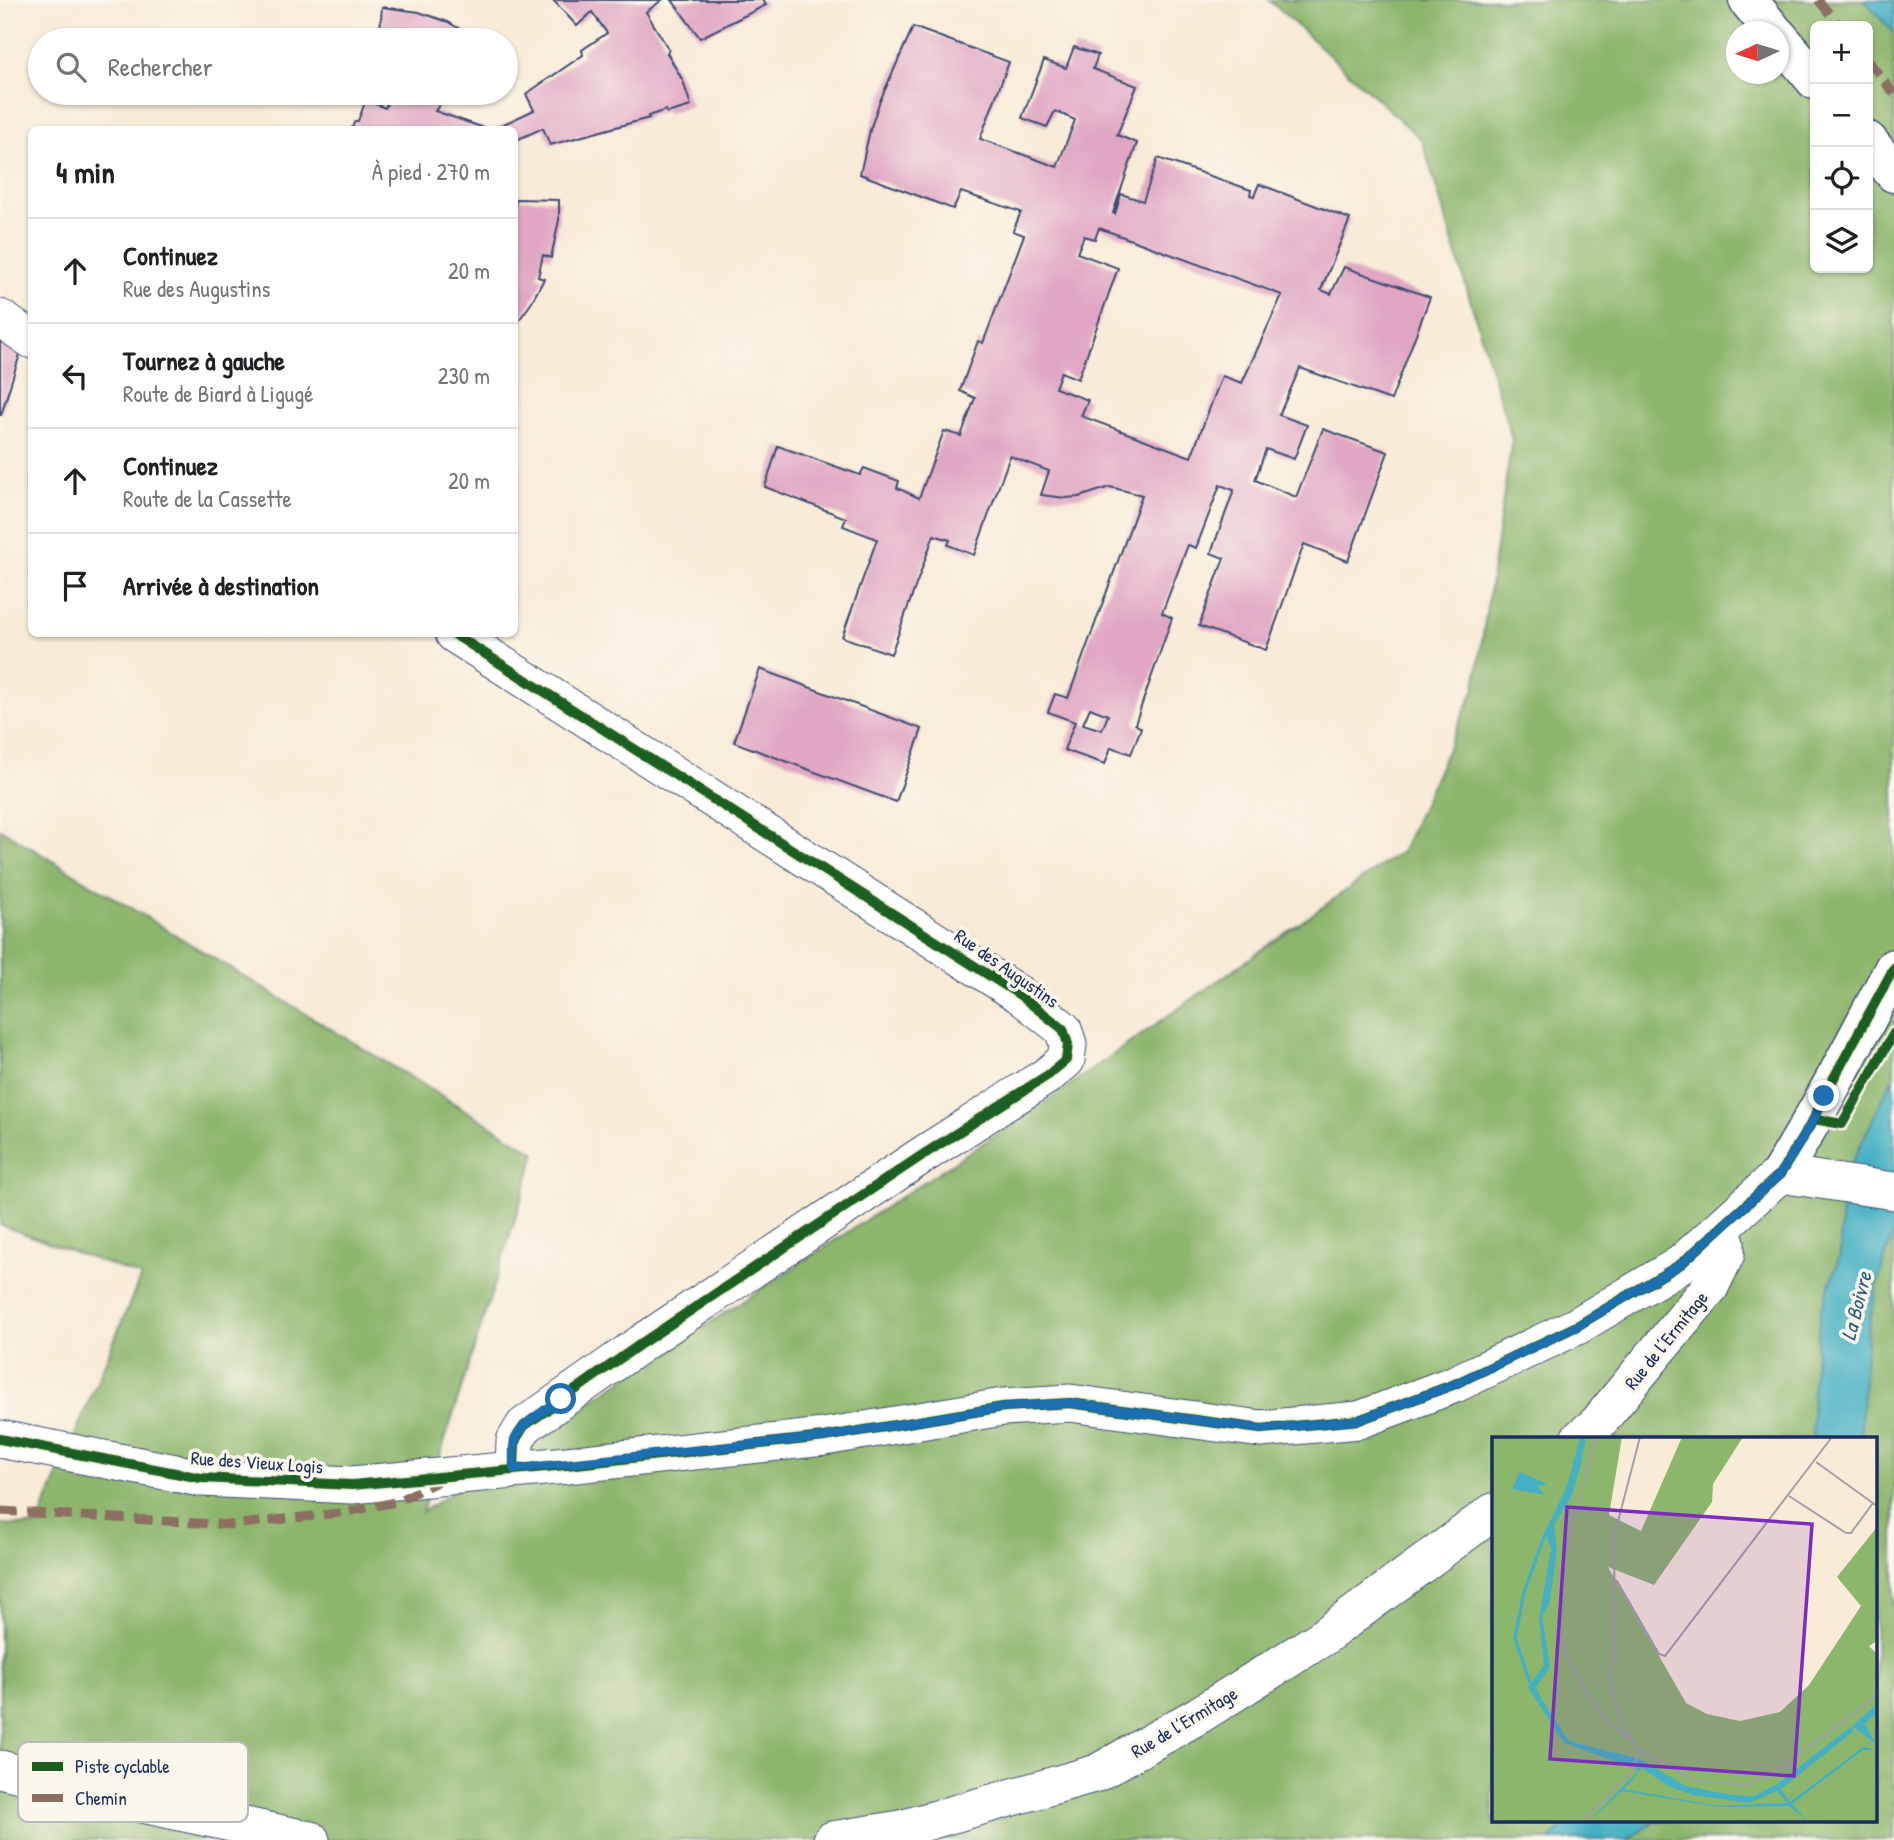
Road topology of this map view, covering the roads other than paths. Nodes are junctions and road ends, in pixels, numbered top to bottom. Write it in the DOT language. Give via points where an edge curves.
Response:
graph roads {
  1 [pos="1748,0"];
  2 [pos="1765,21"];
  3 [pos="1789,48"];
  4 [pos="1810,74"];
  5 [pos="1873,147"];
  6 [pos="1894,173"];
  7 [pos="0,318"];
  8 [pos="28,337"];
  9 [pos="459,637"];
  10 [pos="1894,968"];
  11 [pos="1780,1174"];
  12 [pos="1894,1191"];
  13 [pos="1720,1229"];
  14 [pos="1581,1437"];
  15 [pos="0,1439"];
  16 [pos="514,1469"];
  17 [pos="1492,1513"];
  18 [pos="0,1769"];
  19 [pos="18,1774"];
  20 [pos="226,1822"];
  21 [pos="311,1840"];
  22 [pos="832,1840"];
  1 -- 2 [label="street"];
  3 -- 4 [label="street"];
  5 -- 6 [label="street"];
  7 -- 8 [label="street"];
  9 -- 16 [label="street, Rue des Augustins" via="1020,995 1063,1029 1068,1044 1066,1060 1048,1075 770,1257 524,1426 515,1441"];
  10 -- 11 [label="street"];
  11 -- 12 [label="street"];
  11 -- 13 [label="street, Rue des Vieux Logis"];
  13 -- 14 [label="street, Rue de l’Ermitage" via="1726,1254 1710,1287"];
  13 -- 16 [label="street, Rue des Vieux Logis" via="1681,1264 1577,1326 1455,1384 1359,1420 1261,1429 1070,1403 1003,1407 824,1437"];
  15 -- 16 [label="street, Rue des Vieux Logis" via="201,1478 352,1485"];
  17 -- 22 [label="street, Rue de l’Ermitage" via="1322,1638 1097,1773 901,1829"];
  18 -- 19 [label="street"];
  20 -- 21 [label="street"];
}
